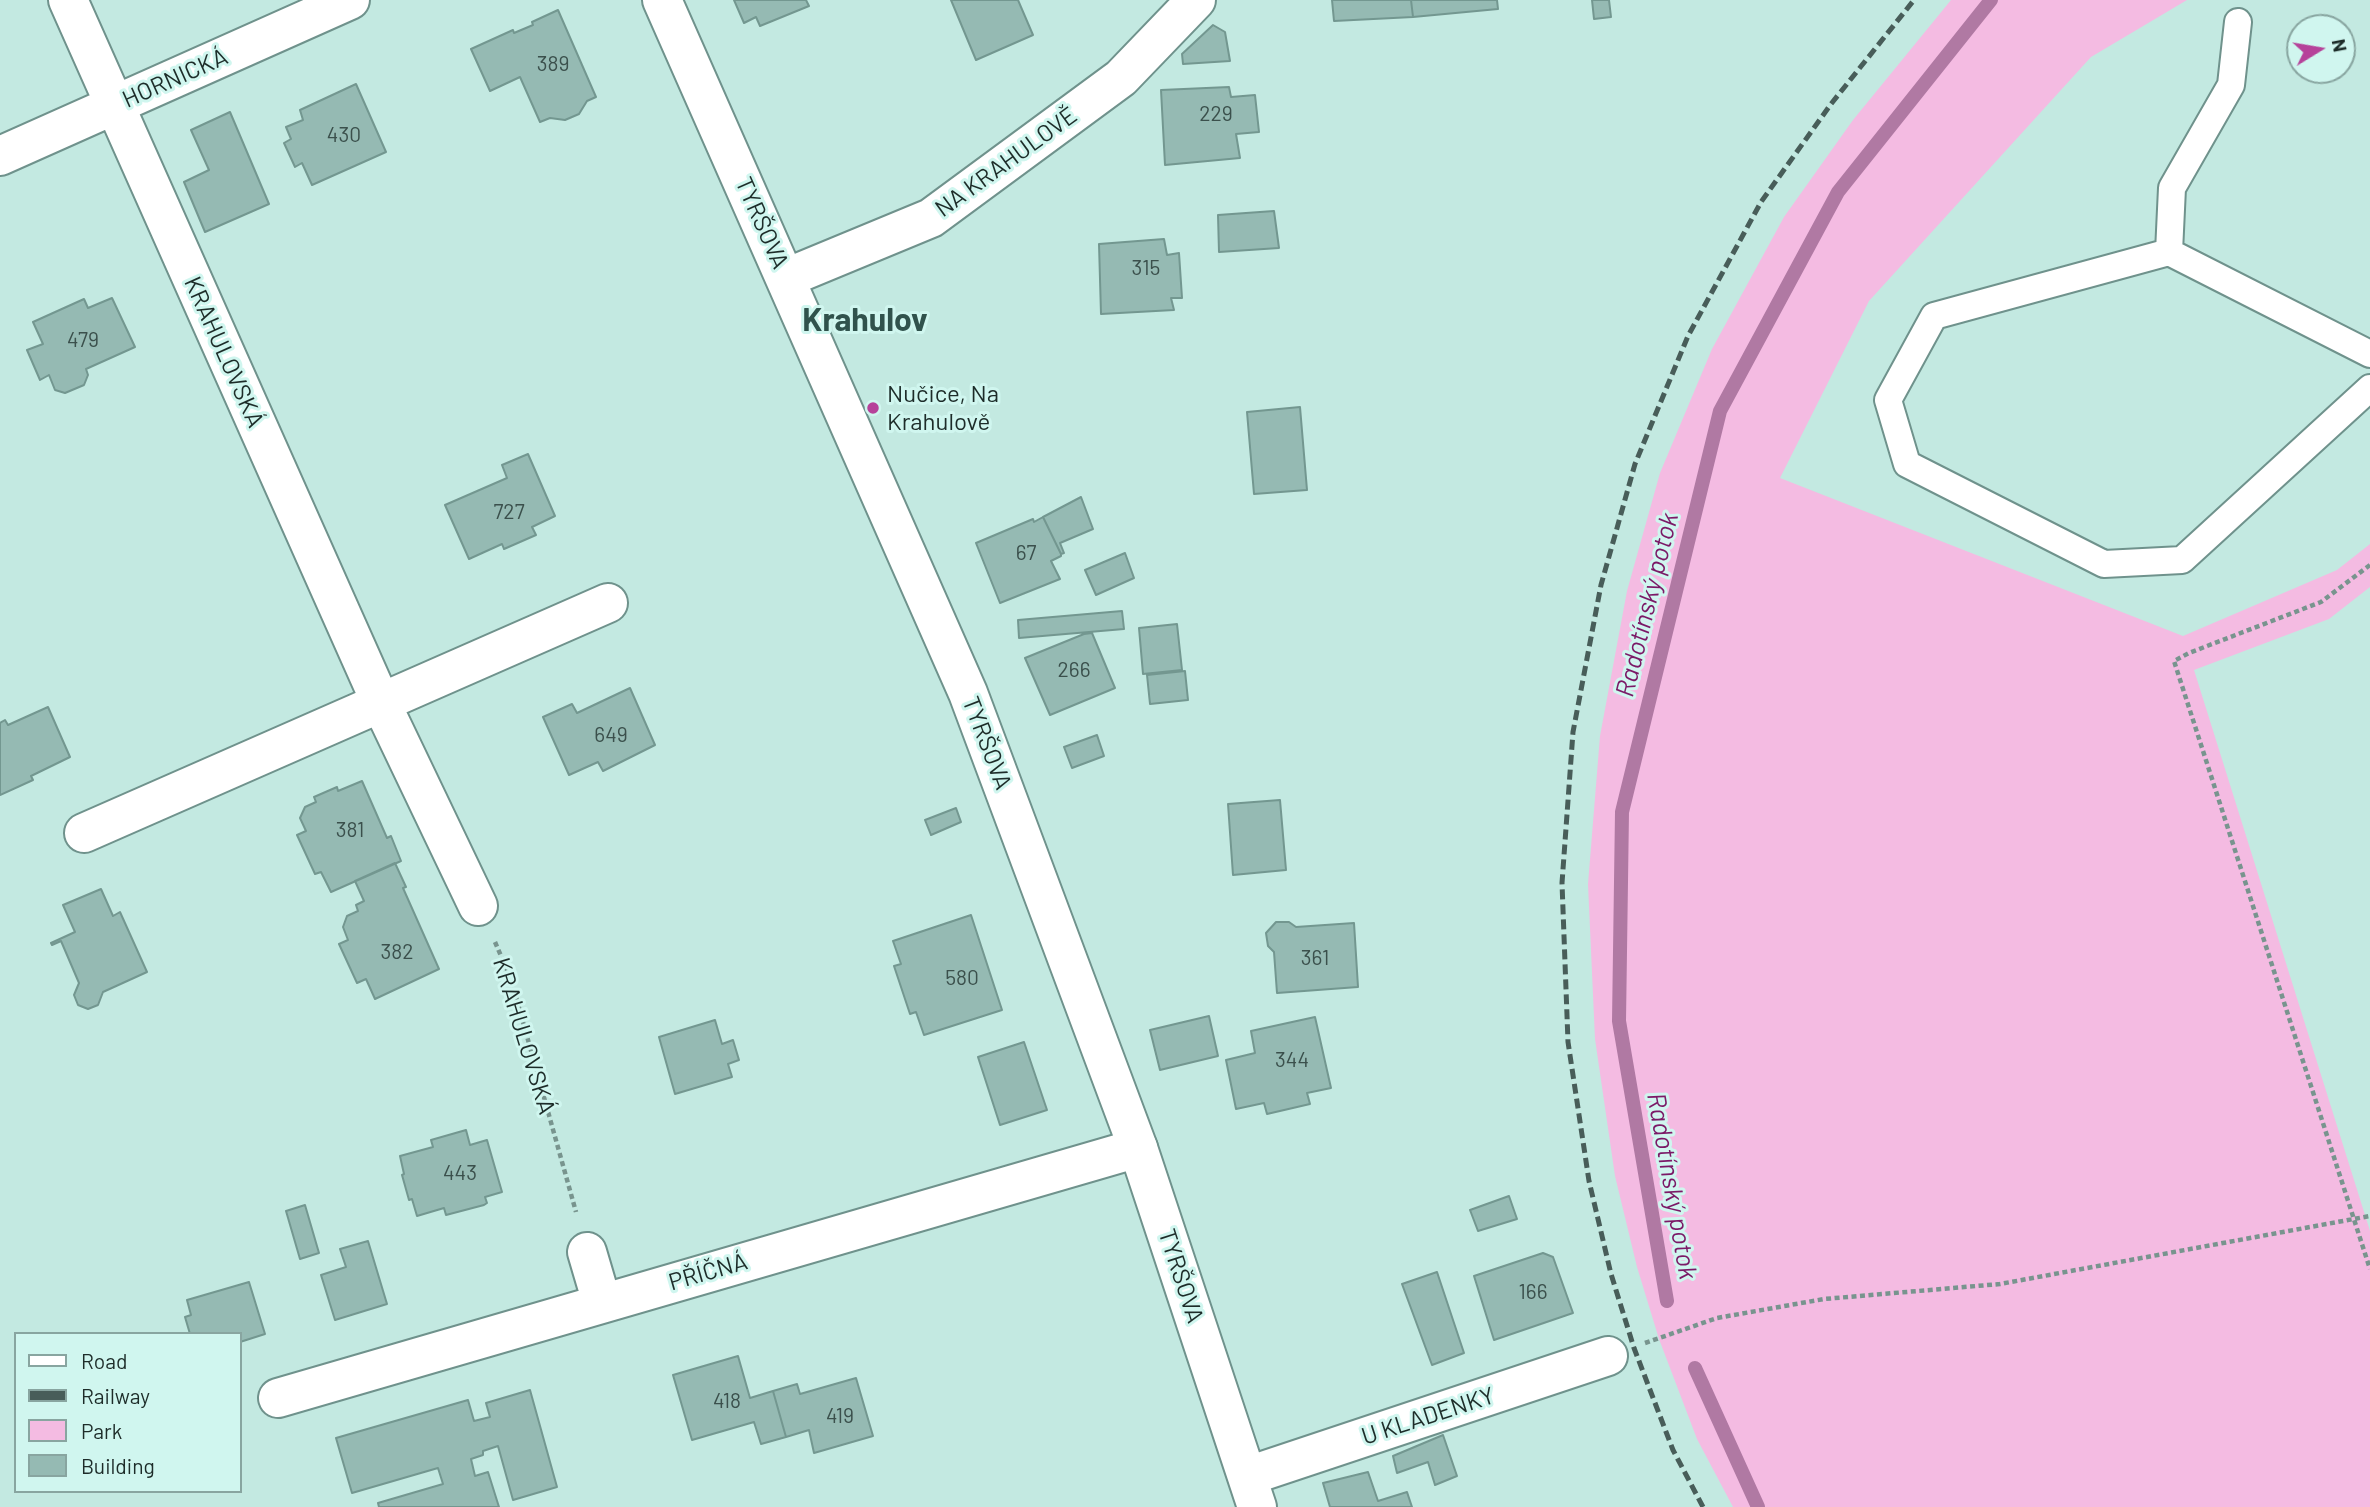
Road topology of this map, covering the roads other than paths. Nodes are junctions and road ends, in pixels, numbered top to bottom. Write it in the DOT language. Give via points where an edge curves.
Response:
graph roads {
  1 [pos="68,0"];
  2 [pos="351,0"];
  3 [pos="662,0"];
  4 [pos="1195,0"];
  5 [pos="2238,22"];
  6 [pos="114,105"];
  7 [pos="0,156"];
  8 [pos="2169,252"];
  9 [pos="786,278"];
  10 [pos="2370,354"];
  11 [pos="2370,388"];
  12 [pos="608,603"];
  13 [pos="381,704"];
  14 [pos="84,833"];
  15 [pos="478,906"];
  16 [pos="1138,1148"];
  17 [pos="587,1252"];
  18 [pos="602,1303"];
  19 [pos="1608,1356"];
  20 [pos="278,1398"];
  21 [pos="1252,1491"];
  1 -- 6 [label="street, KRAHULOVSKÁ"];
  2 -- 6 [label="street, HORNICKÁ"];
  3 -- 9 [label="street, TYRŠOVA"];
  4 -- 9 [label="street, NA KRAHULOVĚ" via="1121,78 931,218"];
  5 -- 8 [label="lane" via="2231,85 2172,188"];
  6 -- 7 [label="street, HORNICKÁ"];
  6 -- 13 [label="street, KRAHULOVSKÁ"];
  8 -- 10 [label="lane"];
  8 -- 11 [label="lane" via="1934,316 1888,400 1907,464 2104,564 2182,559"];
  9 -- 16 [label="street, TYRŠOVA" via="968,693"];
  12 -- 13 [label="street"];
  13 -- 14 [label="street"];
  13 -- 15 [label="street, KRAHULOVSKÁ"];
  16 -- 18 [label="street, PŘÍČNÁ"];
  16 -- 21 [label="street, TYRŠOVA"];
  17 -- 18 [label="street"];
  18 -- 20 [label="street, PŘÍČNÁ"];
  19 -- 21 [label="street, U KLADENKY"];
}
